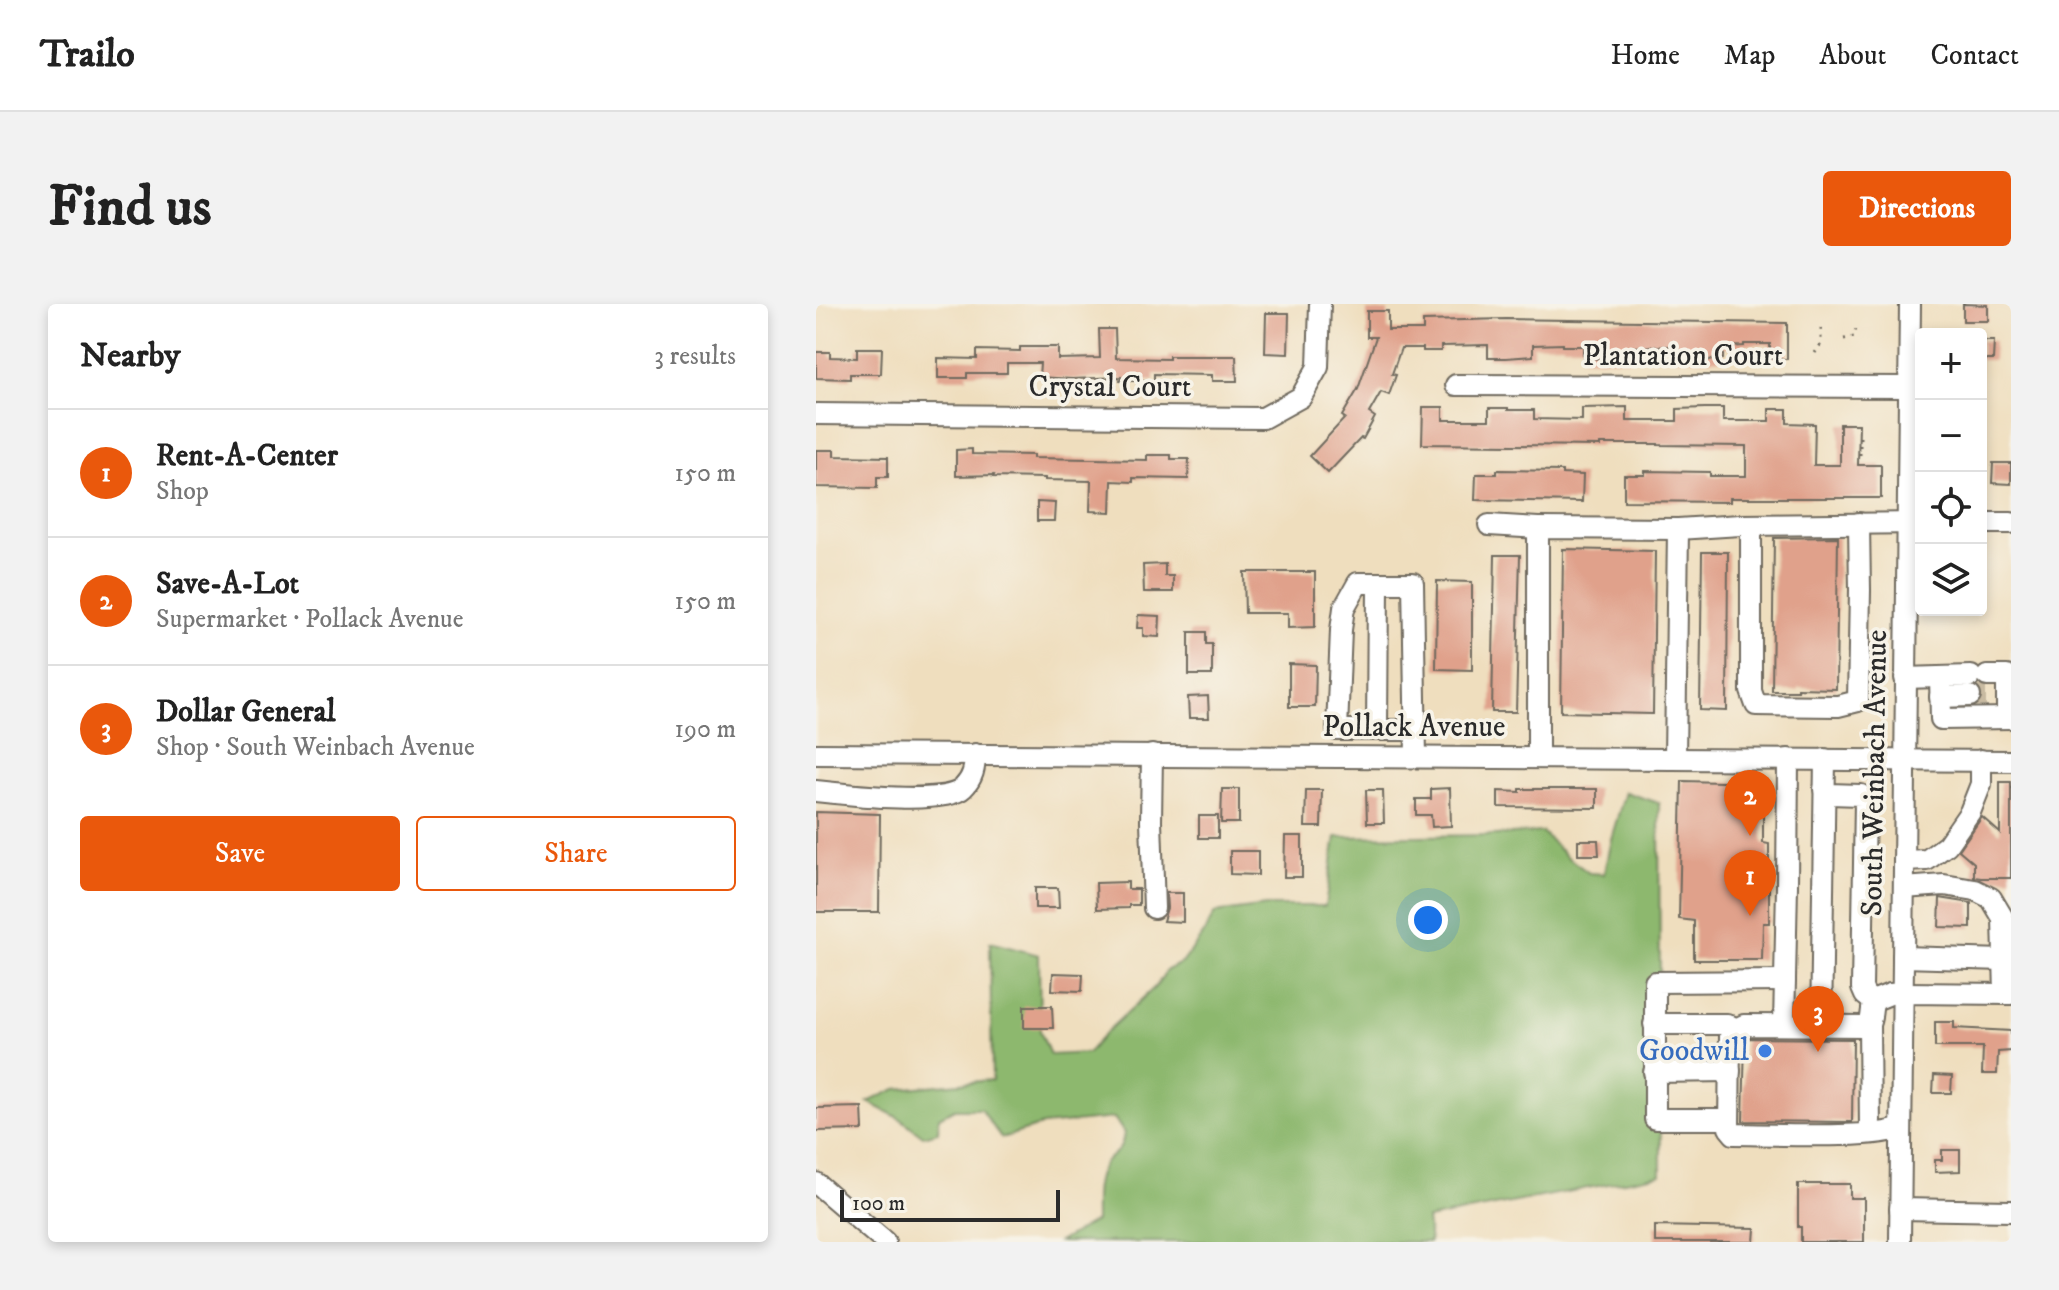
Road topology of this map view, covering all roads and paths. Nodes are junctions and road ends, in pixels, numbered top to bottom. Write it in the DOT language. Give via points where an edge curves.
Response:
graph roads {
  1 [pos="1320,304"];
  2 [pos="1910,304"];
  3 [pos="1821,323"];
  4 [pos="1857,324"];
  5 [pos="1844,339"];
  6 [pos="1815,353"];
  7 [pos="1456,385"];
  8 [pos="1909,387"];
  9 [pos="816,414"];
  10 [pos="1860,437"];
  11 [pos="1860,455"];
  12 [pos="1859,523"];
  13 [pos="1915,523"];
  14 [pos="1987,523"];
  15 [pos="2011,523"];
  16 [pos="1489,525"];
  17 [pos="1751,525"];
  18 [pos="1538,528"];
  19 [pos="1678,529"];
  20 [pos="1378,583"];
  21 [pos="1905,678"];
  22 [pos="1940,687"];
  23 [pos="2009,718"];
  24 [pos="1337,730"];
  25 [pos="1377,730"];
  26 [pos="1415,730"];
  27 [pos="816,754"];
  28 [pos="975,754"];
  29 [pos="1152,755"];
  30 [pos="1337,756"];
  31 [pos="1416,757"];
  32 [pos="1538,757"];
  33 [pos="1675,758"];
  34 [pos="1825,759"];
  35 [pos="1906,759"];
  36 [pos="1981,760"];
  37 [pos="2011,761"];
  38 [pos="1788,768"];
  39 [pos="1824,789"];
  40 [pos="816,791"];
  41 [pos="1904,861"];
  42 [pos="1904,888"];
  43 [pos="1154,908"];
  44 [pos="1903,957"];
  45 [pos="2004,960"];
  46 [pos="1785,981"];
  47 [pos="1903,993"];
  48 [pos="2008,994"];
  49 [pos="1874,1002"];
  50 [pos="1654,1024"];
  51 [pos="1869,1024"];
  52 [pos="1784,1025"];
  53 [pos="1821,1026"];
  54 [pos="1736,1029"];
  55 [pos="1730,1071"];
  56 [pos="1654,1072"];
  57 [pos="1729,1119"];
  58 [pos="1901,1127"];
  59 [pos="1870,1133"];
  60 [pos="816,1183"];
  61 [pos="1900,1209"];
  62 [pos="2011,1211"];
  63 [pos="885,1242"];
  64 [pos="1900,1242"];
  1 -- 9 [label="street, Crystal Court" via="1318,367 1301,397 1263,418"];
  2 -- 8 [label="street, South Weinbach Avenue"];
  3 -- 6 [label="path"];
  4 -- 5 [label="path" via="1854,337"];
  7 -- 8 [label="street, Plantation Court"];
  8 -- 13 [label="street, South Weinbach Avenue"];
  10 -- 11 [label="path"];
  12 -- 13 [label="street"];
  12 -- 17 [label="street"];
  12 -- 17 [label="street" via="1858,701 1838,706 1756,705 1751,691"];
  13 -- 21 [label="street, South Weinbach Avenue"];
  14 -- 15 [label="street"];
  16 -- 18 [label="street"];
  17 -- 19 [label="street"];
  18 -- 19 [label="street"];
  18 -- 32 [label="street"];
  19 -- 33 [label="street"];
  20 -- 24 [label="street" via="1358,583 1344,608"];
  20 -- 25 [label="street"];
  20 -- 26 [label="street" via="1413,583"];
  21 -- 22 [label="street"];
  21 -- 35 [label="street, South Weinbach Avenue"];
  22 -- 23 [label="street" via="1984,688"];
  22 -- 23 [label="street" via="1941,719"];
  24 -- 25 [label="street"];
  24 -- 30 [label="street"];
  25 -- 26 [label="street"];
  26 -- 31 [label="street"];
  27 -- 28 [label="street, Pollack Avenue"];
  28 -- 29 [label="street, Pollack Avenue"];
  28 -- 40 [label="street" via="975,772 962,790 939,798"];
  29 -- 30 [label="street, Pollack Avenue"];
  29 -- 43 [label="street"];
  30 -- 31 [label="street, Pollack Avenue"];
  31 -- 32 [label="street, Pollack Avenue"];
  32 -- 33 [label="street, Pollack Avenue"];
  33 -- 38 [label="street, Pollack Avenue"];
  34 -- 35 [label="street, Pollack Avenue"];
  34 -- 38 [label="street, Pollack Avenue"];
  34 -- 39 [label="street"];
  35 -- 36 [label="street, Pollack Avenue"];
  35 -- 41 [label="street, South Weinbach Avenue"];
  36 -- 37 [label="street, Pollack Avenue"];
  36 -- 41 [label="street" via="1981,784 1970,812 1947,845 1927,860"];
  38 -- 46 [label="street"];
  39 -- 49 [label="street" via="1829,794 1861,795 1865,801 1862,988"];
  39 -- 53 [label="street"];
  41 -- 42 [label="street, South Weinbach Avenue"];
  42 -- 44 [label="street, South Weinbach Avenue"];
  42 -- 45 [label="street" via="1944,885 1991,898 2003,918"];
  44 -- 45 [label="street"];
  44 -- 47 [label="street, South Weinbach Avenue"];
  45 -- 48 [label="street"];
  46 -- 50 [label="street" via="1655,982"];
  46 -- 52 [label="street"];
  47 -- 48 [label="street"];
  47 -- 49 [label="street"];
  47 -- 58 [label="street, South Weinbach Avenue"];
  49 -- 51 [label="street"];
  50 -- 54 [label="street" via="1727,1024"];
  50 -- 56 [label="street"];
  51 -- 53 [label="street"];
  51 -- 59 [label="street"];
  52 -- 53 [label="street"];
  52 -- 54 [label="street"];
  54 -- 55 [label="street" via="1730,1036"];
  55 -- 56 [label="street"];
  55 -- 57 [label="street"];
  56 -- 57 [label="street" via="1655,1119"];
  57 -- 59 [label="street" via="1734,1134"];
  58 -- 59 [label="street"];
  58 -- 61 [label="street, South Weinbach Avenue"];
  60 -- 63 [label="street"];
  61 -- 62 [label="street"];
  61 -- 64 [label="street, South Weinbach Avenue"];
}
